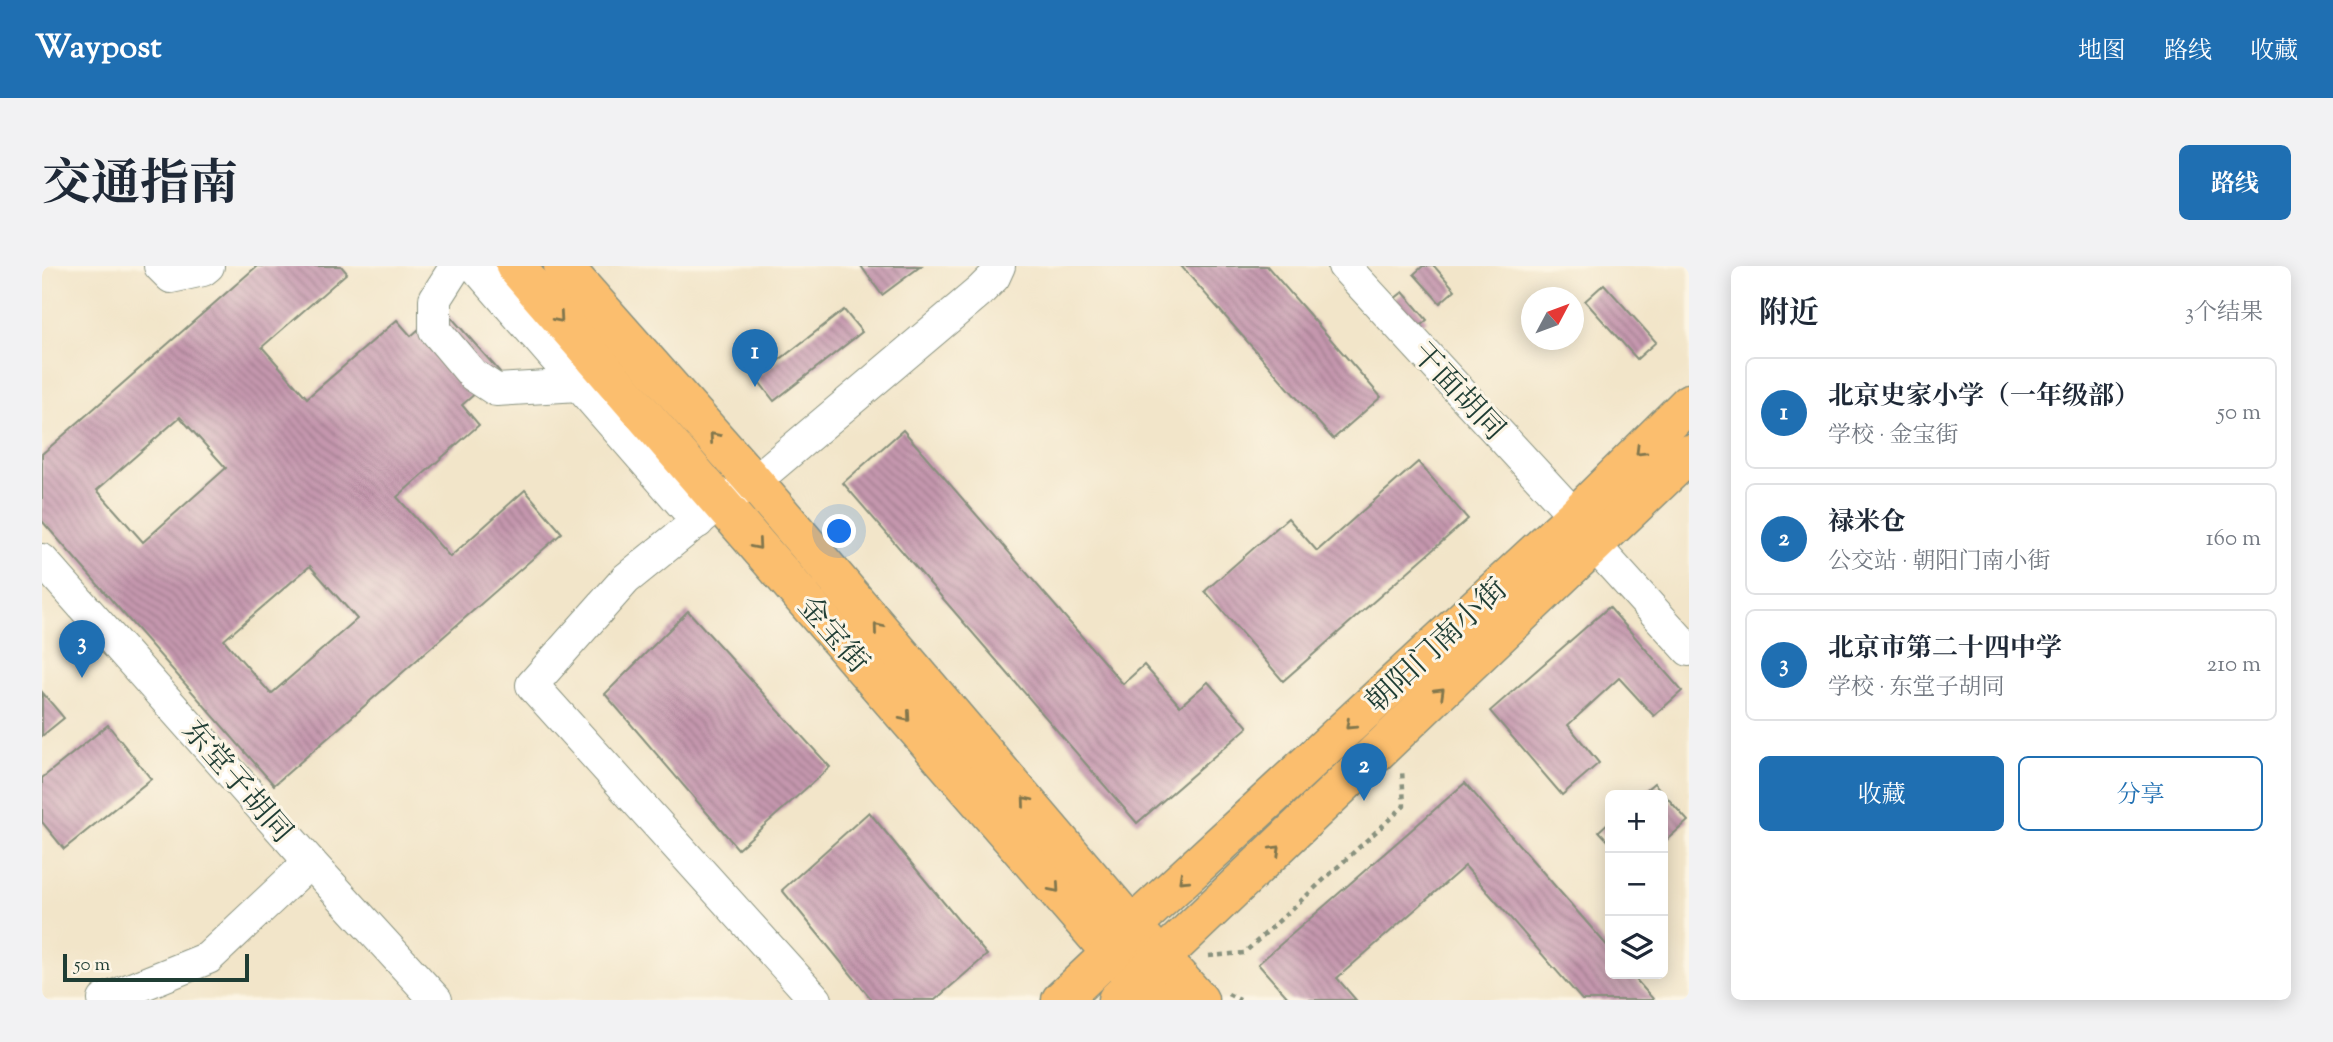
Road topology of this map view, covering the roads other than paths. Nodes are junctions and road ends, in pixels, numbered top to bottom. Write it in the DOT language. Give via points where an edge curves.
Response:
graph roads {
  1 [pos="160,266"];
  2 [pos="208,266"];
  3 [pos="456,266"];
  4 [pos="475,266"];
  5 [pos="514,266"];
  6 [pos="563,266"];
  7 [pos="999,266"];
  8 [pos="1343,266"];
  9 [pos="579,385"];
  10 [pos="1689,403"];
  11 [pos="1689,454"];
  12 [pos="754,482"];
  13 [pos="709,512"];
  14 [pos="1584,531"];
  15 [pos="42,560"];
  16 [pos="1689,650"];
  17 [pos="310,862"];
  18 [pos="1121,939"];
  19 [pos="1143,985"];
  20 [pos="104,1000"];
  21 [pos="436,1000"];
  22 [pos="816,1000"];
  23 [pos="1060,1000"];
  24 [pos="1199,1000"];
  1 -- 2 [label="street" via="171,277"];
  3 -- 9 [label="street" via="435,299 435,330 473,375 496,390"];
  4 -- 9 [label="street"];
  5 -- 13 [label="main road, 金宝街, one-way"];
  12 -- 6 [label="main road, 金宝街, one-way"];
  7 -- 12 [label="street" via="980,291"];
  8 -- 14 [label="street, 干面胡同"];
  9 -- 13 [label="street"];
  10 -- 14 [label="main road, 朝阳门南小街, one-way"];
  11 -- 14 [label="main road, 朝阳门南小街"];
  12 -- 13 [label="street"];
  18 -- 12 [label="main road, 金宝街, one-way"];
  13 -- 18 [label="main road, 金宝街, one-way"];
  13 -- 22 [label="street" via="626,579 532,685"];
  14 -- 16 [label="street, 干面胡同"];
  14 -- 18 [label="main road, 朝阳门南小街, one-way"];
  19 -- 14 [label="main road, 朝阳门南小街, one-way" via="1399,731"];
  15 -- 17 [label="street, 东堂子胡同"];
  17 -- 20 [label="street" via="208,958"];
  17 -- 21 [label="street, 东堂子胡同"];
  18 -- 19 [label="main road, 金宝街"];
  18 -- 23 [label="main road, 朝阳门南小街"];
  19 -- 24 [label="main road, 金宝街"];
}
